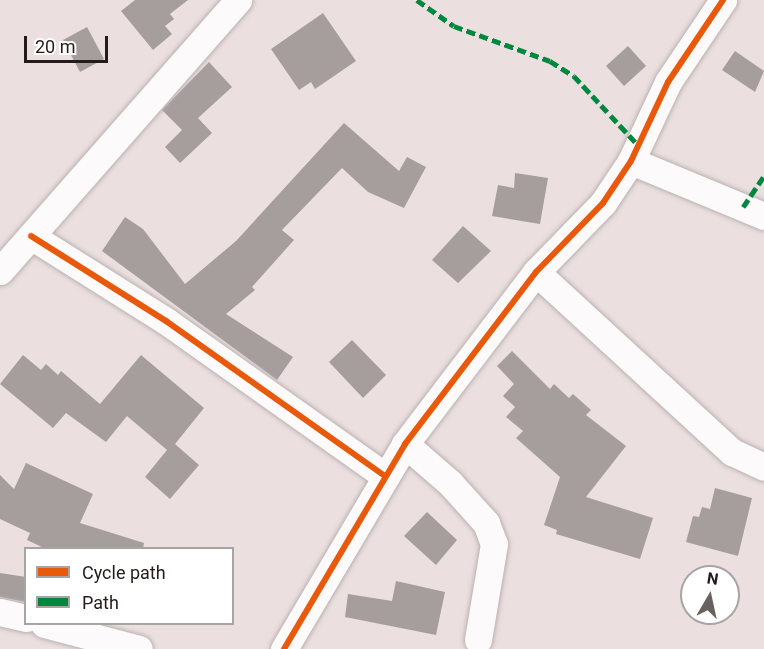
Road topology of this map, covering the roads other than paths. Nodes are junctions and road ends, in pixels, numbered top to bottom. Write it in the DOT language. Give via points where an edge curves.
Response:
graph roads {
  1 [pos="238,0"];
  2 [pos="723,0"];
  3 [pos="631,161"];
  4 [pos="764,216"];
  5 [pos="31,236"];
  6 [pos="0,271"];
  7 [pos="536,272"];
  8 [pos="405,444"];
  9 [pos="764,467"];
  10 [pos="385,476"];
  11 [pos="0,612"];
  12 [pos="24,618"];
  13 [pos="48,625"];
  14 [pos="478,640"];
  15 [pos="139,649"];
  16 [pos="284,649"];
  1 -- 5 [label="street"];
  2 -- 3 [label="street" via="668,81"];
  3 -- 4 [label="street"];
  3 -- 7 [label="street" via="579,231"];
  5 -- 6 [label="street"];
  5 -- 10 [label="street" via="184,333"];
  7 -- 8 [label="street"];
  7 -- 9 [label="street" via="732,452"];
  8 -- 10 [label="street"];
  8 -- 14 [label="street" via="486,523 494,544"];
  10 -- 16 [label="street"];
  11 -- 12 [label="street"];
  13 -- 15 [label="street"];
}
